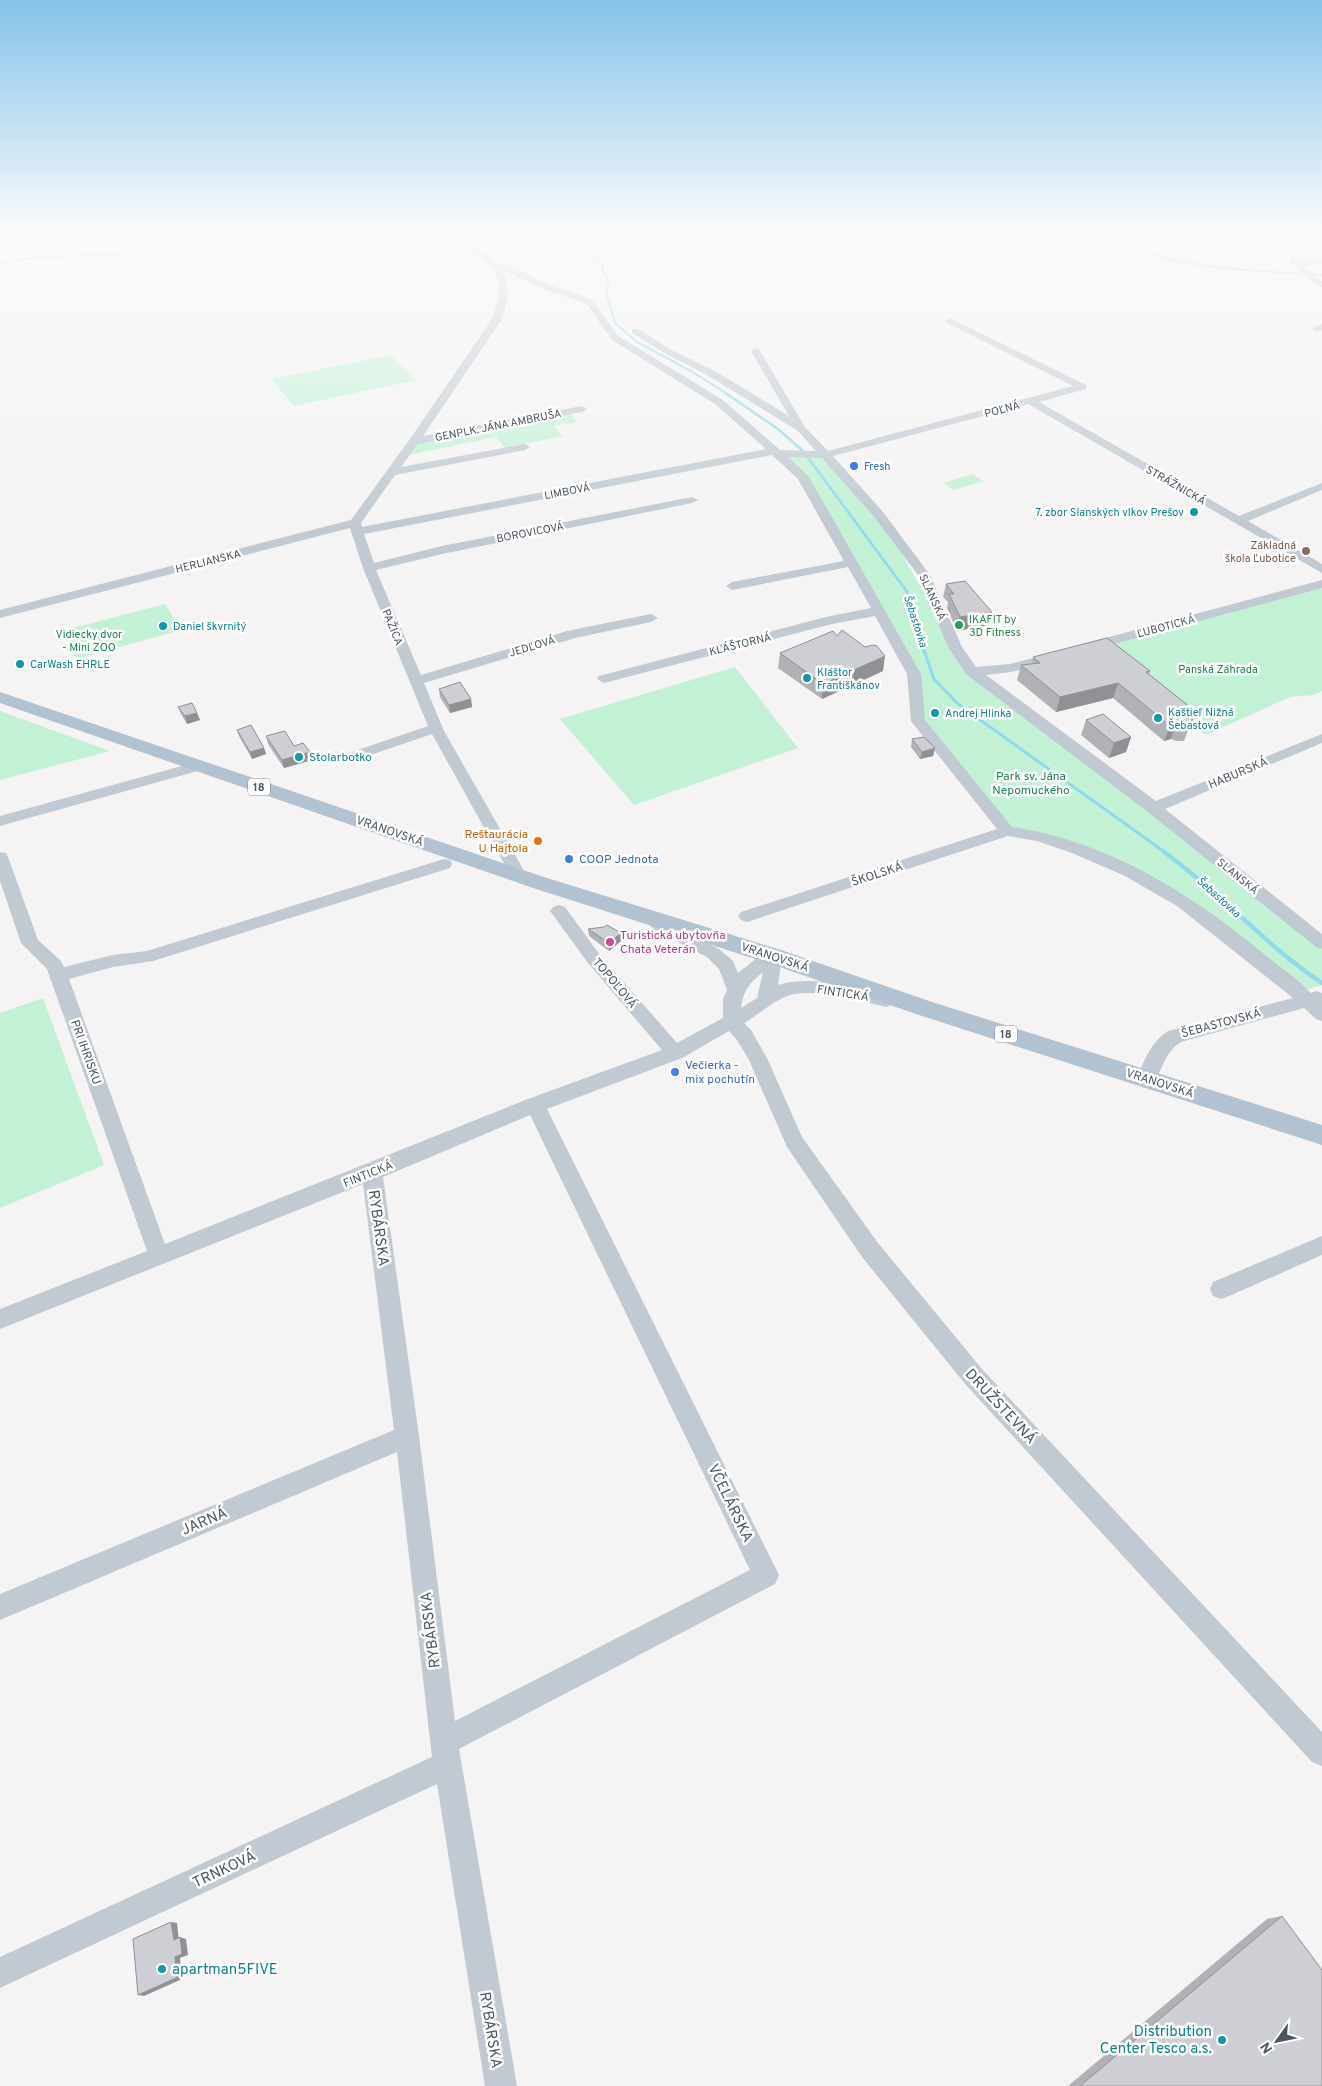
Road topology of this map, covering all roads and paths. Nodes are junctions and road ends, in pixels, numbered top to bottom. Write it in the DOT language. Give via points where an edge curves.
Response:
graph roads {
  1 [pos="489,331"];
  2 [pos="610,331"];
  3 [pos="635,331"];
  4 [pos="971,331"];
  5 [pos="756,351"];
  6 [pos="1030,402"];
  7 [pos="788,407"];
  8 [pos="582,409"];
  9 [pos="771,411"];
  10 [pos="802,429"];
  11 [pos="414,441"];
  12 [pos="525,447"];
  13 [pos="780,453"];
  14 [pos="819,454"];
  15 [pos="392,472"];
  16 [pos="1322,486"];
  17 [pos="692,500"];
  18 [pos="1238,521"];
  19 [pos="357,527"];
  20 [pos="851,563"];
  21 [pos="369,568"];
  22 [pos="1322,569"];
  23 [pos="1322,584"];
  24 [pos="732,586"];
  25 [pos="878,611"];
  26 [pos="0,614"];
  27 [pos="651,618"];
  28 [pos="571,630"];
  29 [pos="972,672"];
  30 [pos="414,679"];
  31 [pos="604,679"];
  32 [pos="0,697"];
  33 [pos="436,728"];
  34 [pos="1322,738"];
  35 [pos="351,757"];
  36 [pos="200,766"];
  37 [pos="1154,808"];
  38 [pos="0,821"];
  39 [pos="1007,831"];
  40 [pos="0,857"];
  41 [pos="444,864"];
  42 [pos="518,876"];
  43 [pos="560,911"];
  44 [pos="628,912"];
  45 [pos="747,916"];
  46 [pos="1322,943"];
  47 [pos="773,956"];
  48 [pos="58,975"];
  49 [pos="735,989"];
  50 [pos="765,1000"];
  51 [pos="1316,1004"];
  52 [pos="924,1008"];
  53 [pos="732,1022"];
  54 [pos="675,1053"];
  55 [pos="1147,1079"];
  56 [pos="535,1106"];
  57 [pos="1322,1135"];
  58 [pos="372,1172"];
  59 [pos="1322,1245"];
  60 [pos="159,1256"];
  61 [pos="1222,1289"];
  62 [pos="0,1319"];
  63 [pos="407,1436"];
  64 [pos="0,1607"];
  65 [pos="1322,1752"];
  66 [pos="446,1753"];
  67 [pos="0,1973"];
  68 [pos="501,2086"];
  1 -- 11 [label="street"];
  2 -- 13 [label="street" via="615,338 719,402"];
  3 -- 9 [label="street, SLANSKÁ"];
  4 -- 6 [label="street, POĽNÁ" via="1082,386"];
  5 -- 7 [label="street"];
  6 -- 14 [label="street, POĽNÁ"];
  6 -- 18 [label="street, STRÁŽNICKÁ"];
  7 -- 9 [label="street"];
  7 -- 10 [label="street"];
  8 -- 11 [label="street, GENPLK. JÁNA AMBRUŠA"];
  9 -- 10 [label="street, SLANSKÁ"];
  10 -- 14 [label="street, SLANSKÁ"];
  11 -- 15 [label="street"];
  12 -- 15 [label="street"];
  13 -- 14 [label="street, POĽNÁ"];
  13 -- 19 [label="street, LIMBOVÁ"];
  13 -- 20 [label="street" via="803,477"];
  14 -- 29 [label="street, SLANSKÁ" via="879,515 924,575 955,647"];
  15 -- 19 [label="street"];
  16 -- 18 [label="street"];
  17 -- 21 [label="street, BOROVICOVÁ" via="442,550"];
  18 -- 22 [label="street, STRÁŽNICKÁ"];
  19 -- 21 [label="street, PAŽICA"];
  19 -- 26 [label="street, HERLIANSKA"];
  20 -- 24 [label="street"];
  20 -- 25 [label="street"];
  21 -- 30 [label="street, PAŽICA"];
  23 -- 29 [label="street, ĽUBOTICKÁ" via="1011,668"];
  25 -- 31 [label="street, KLÁŠTORNÁ" via="626,668"];
  25 -- 39 [label="street" via="914,674 918,721"];
  27 -- 30 [label="street, JEDĽOVÁ" via="572,634"];
  28 -- 30 [label="street, JEDĽOVÁ"];
  29 -- 37 [label="street, SLANSKÁ"];
  30 -- 33 [label="street, PAŽICA"];
  32 -- 36 [label="main road, VRANOVSKÁ / 18"];
  33 -- 35 [label="street"];
  33 -- 42 [label="street, PAŽICA"];
  34 -- 37 [label="street, HABURSKÁ"];
  36 -- 38 [label="street"];
  36 -- 42 [label="main road, VRANOVSKÁ / 18"];
  37 -- 46 [label="street, SLANSKÁ"];
  39 -- 45 [label="street, ŠKOLSKÁ"];
  39 -- 51 [label="street" via="1039,836 1130,872 1183,902"];
  40 -- 48 [label="street, PRI IHRISKU" via="30,943 55,966"];
  41 -- 48 [label="street" via="147,957 113,960"];
  42 -- 44 [label="main road, VRANOVSKÁ / 18"];
  43 -- 54 [label="street, TOPOĽOVÁ" via="594,959"];
  44 -- 47 [label="main road, VRANOVSKÁ / 18"];
  44 -- 49 [label="street" via="713,953 727,966"];
  47 -- 49 [label="street" via="750,971"];
  47 -- 50 [label="street"];
  47 -- 52 [label="main road, VRANOVSKÁ / 18"];
  48 -- 60 [label="street, PRI IHRISKU"];
  49 -- 53 [label="street" via="730,1006"];
  50 -- 52 [label="street, FINTICKÁ" via="787,989 806,987"];
  50 -- 53 [label="street, FINTICKÁ"];
  51 -- 55 [label="street, ŠEBASTOVSKÁ" via="1175,1036 1156,1053"];
  52 -- 55 [label="main road, VRANOVSKÁ / 18"];
  53 -- 54 [label="street, FINTICKÁ"];
  53 -- 65 [label="street, DRUŽSTEVNÁ" via="758,1058 794,1141 857,1234 974,1377"];
  54 -- 56 [label="street, FINTICKÁ"];
  55 -- 57 [label="main road, VRANOVSKÁ / 18"];
  56 -- 58 [label="street, FINTICKÁ"];
  56 -- 66 [label="street, VČELÁRSKA" via="766,1575"];
  58 -- 60 [label="street, FINTICKÁ"];
  58 -- 63 [label="street, RYBÁRSKA"];
  59 -- 61 [label="street"];
  60 -- 62 [label="street, FINTICKÁ"];
  63 -- 64 [label="street, JARNÁ"];
  63 -- 66 [label="street, RYBÁRSKA"];
  66 -- 67 [label="street, TRNKOVÁ"];
  66 -- 68 [label="street, RYBÁRSKA"];
}
